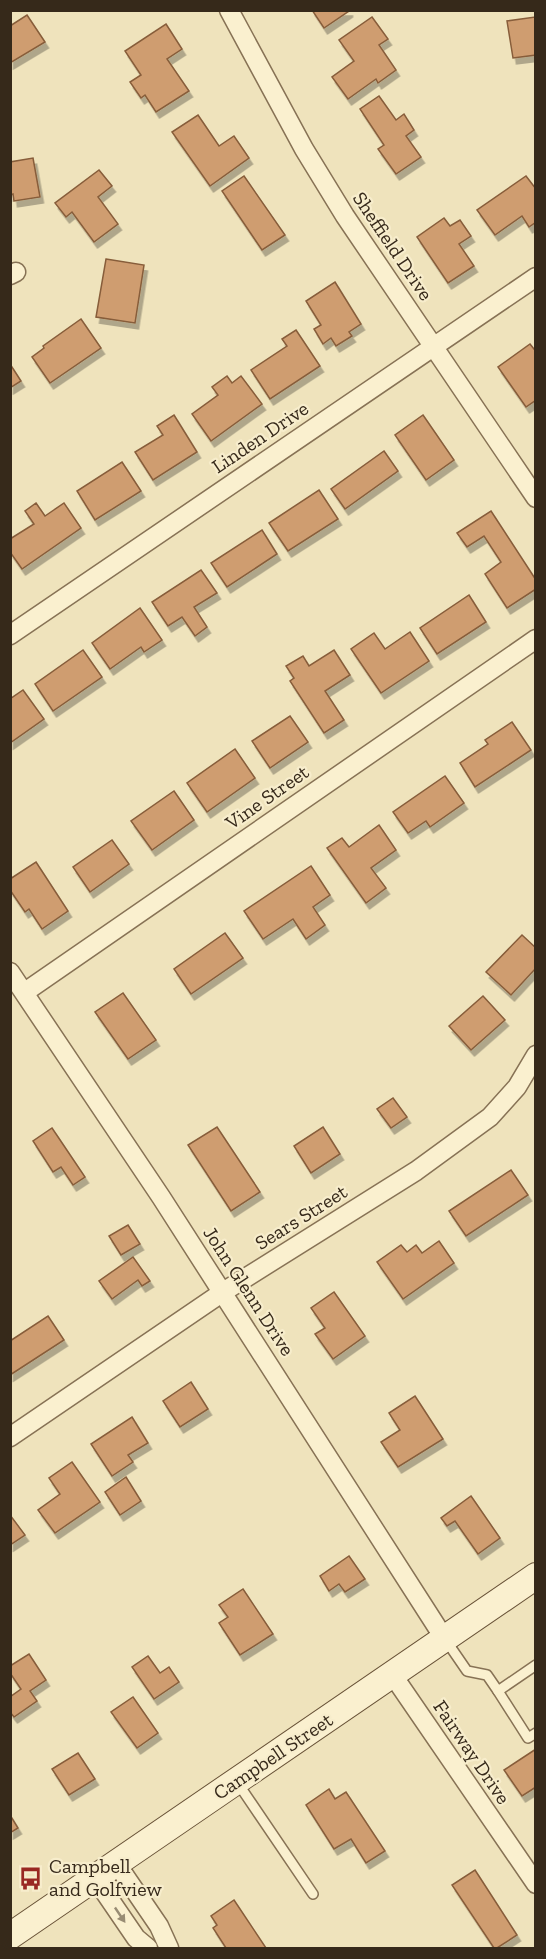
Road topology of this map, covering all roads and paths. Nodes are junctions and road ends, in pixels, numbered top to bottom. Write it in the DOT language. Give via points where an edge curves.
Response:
graph roads {
  1 [pos="229,10"];
  2 [pos="536,278"];
  3 [pos="434,346"];
  4 [pos="536,498"];
  5 [pos="10,635"];
  6 [pos="536,639"];
  7 [pos="10,972"];
  8 [pos="25,992"];
  9 [pos="536,1055"];
  10 [pos="223,1292"];
  11 [pos="10,1437"];
  12 [pos="536,1576"];
  13 [pos="444,1638"];
  14 [pos="536,1665"];
  15 [pos="392,1674"];
  16 [pos="498,1691"];
  17 [pos="536,1733"];
  18 [pos="236,1780"];
  19 [pos="116,1863"];
  20 [pos="95,1878"];
  21 [pos="536,1884"];
  22 [pos="313,1894"];
  23 [pos="10,1936"];
  24 [pos="148,1948"];
  25 [pos="169,1948"];
  1 -- 3 [label="street, Sheffield Drive" via="309,159"];
  2 -- 3 [label="street, Linden Drive"];
  3 -- 4 [label="street, Sheffield Drive"];
  3 -- 5 [label="street, Linden Drive"];
  6 -- 8 [label="street, Vine Street"];
  7 -- 8 [label="street, John Glenn Drive"];
  8 -- 10 [label="street, John Glenn Drive"];
  9 -- 10 [label="street, Sears Street" via="517,1087 490,1117 417,1171"];
  10 -- 11 [label="street, Sears Street"];
  10 -- 13 [label="street, John Glenn Drive"];
  12 -- 13 [label="main road, Campbell Street"];
  13 -- 15 [label="main road, Campbell Street"];
  13 -- 16 [label="lane" via="467,1671 487,1675"];
  14 -- 16 [label="lane"];
  15 -- 18 [label="main road, Campbell Street"];
  15 -- 21 [label="street, Fairway Drive"];
  16 -- 17 [label="lane" via="528,1738"];
  18 -- 19 [label="main road, Campbell Street"];
  18 -- 22 [label="lane"];
  19 -- 20 [label="main road, Campbell Street"];
  19 -- 25 [label="street" via="159,1926"];
  20 -- 23 [label="main road, Campbell Street"];
  20 -- 24 [label="street, one-way" via="136,1938"];
}
